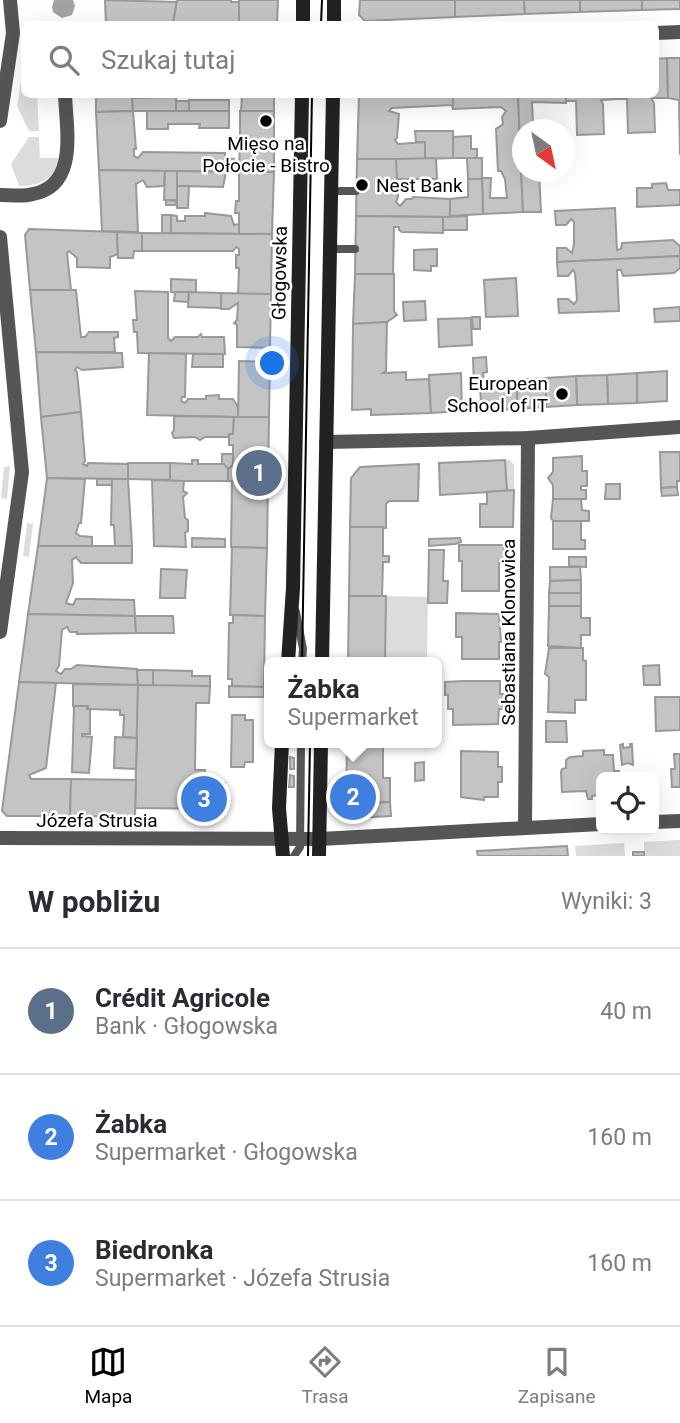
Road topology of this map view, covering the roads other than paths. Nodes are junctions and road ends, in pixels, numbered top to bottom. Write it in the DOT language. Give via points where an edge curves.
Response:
graph roads {
  1 [pos="10,0"];
  2 [pos="303,0"];
  3 [pos="334,0"];
  4 [pos="303,21"];
  5 [pos="334,21"];
  6 [pos="680,32"];
  7 [pos="659,33"];
  8 [pos="65,98"];
  9 [pos="302,98"];
  10 [pos="332,98"];
  11 [pos="0,121"];
  12 [pos="330,191"];
  13 [pos="356,191"];
  14 [pos="0,195"];
  15 [pos="0,237"];
  16 [pos="329,249"];
  17 [pos="355,249"];
  18 [pos="680,427"];
  19 [pos="528,438"];
  20 [pos="326,442"];
  21 [pos="293,588"];
  22 [pos="2,592"];
  23 [pos="0,632"];
  24 [pos="288,657"];
  25 [pos="302,657"];
  26 [pos="322,657"];
  27 [pos="282,748"];
  28 [pos="301,748"];
  29 [pos="321,748"];
  30 [pos="680,821"];
  31 [pos="659,822"];
  32 [pos="596,824"];
  33 [pos="525,827"];
  34 [pos="0,838"];
  35 [pos="300,839"];
  36 [pos="320,839"];
  37 [pos="281,840"];
  38 [pos="283,856"];
  39 [pos="294,856"];
  40 [pos="319,856"];
  1 -- 11 [label="street" via="13,33"];
  2 -- 4 [label="street"];
  3 -- 5 [label="street"];
  6 -- 7 [label="street"];
  8 -- 14 [label="street" via="68,156 62,174 50,187 33,194"];
  9 -- 21 [label="street, Głogowska"];
  10 -- 12 [label="street"];
  12 -- 13 [label="lane"];
  12 -- 16 [label="street"];
  15 -- 22 [label="street" via="22,472"];
  16 -- 17 [label="lane"];
  16 -- 20 [label="street"];
  18 -- 19 [label="street"];
  19 -- 20 [label="street"];
  19 -- 33 [label="street, Sebastiana Klonowica"];
  20 -- 26 [label="street"];
  21 -- 24 [label="street, Głogowska"];
  21 -- 25 [label="lane"];
  22 -- 23 [label="street"];
  27 -- 37 [label="street"];
  28 -- 35 [label="lane"];
  29 -- 36 [label="street"];
  30 -- 31 [label="street"];
  32 -- 33 [label="street, Józefa Strusia"];
  33 -- 36 [label="street, Józefa Strusia"];
  34 -- 37 [label="street, Józefa Strusia"];
  35 -- 36 [label="street, Józefa Strusia"];
  35 -- 37 [label="street, Józefa Strusia"];
  35 -- 39 [label="lane"];
  36 -- 40 [label="street"];
  37 -- 38 [label="street"];
}
